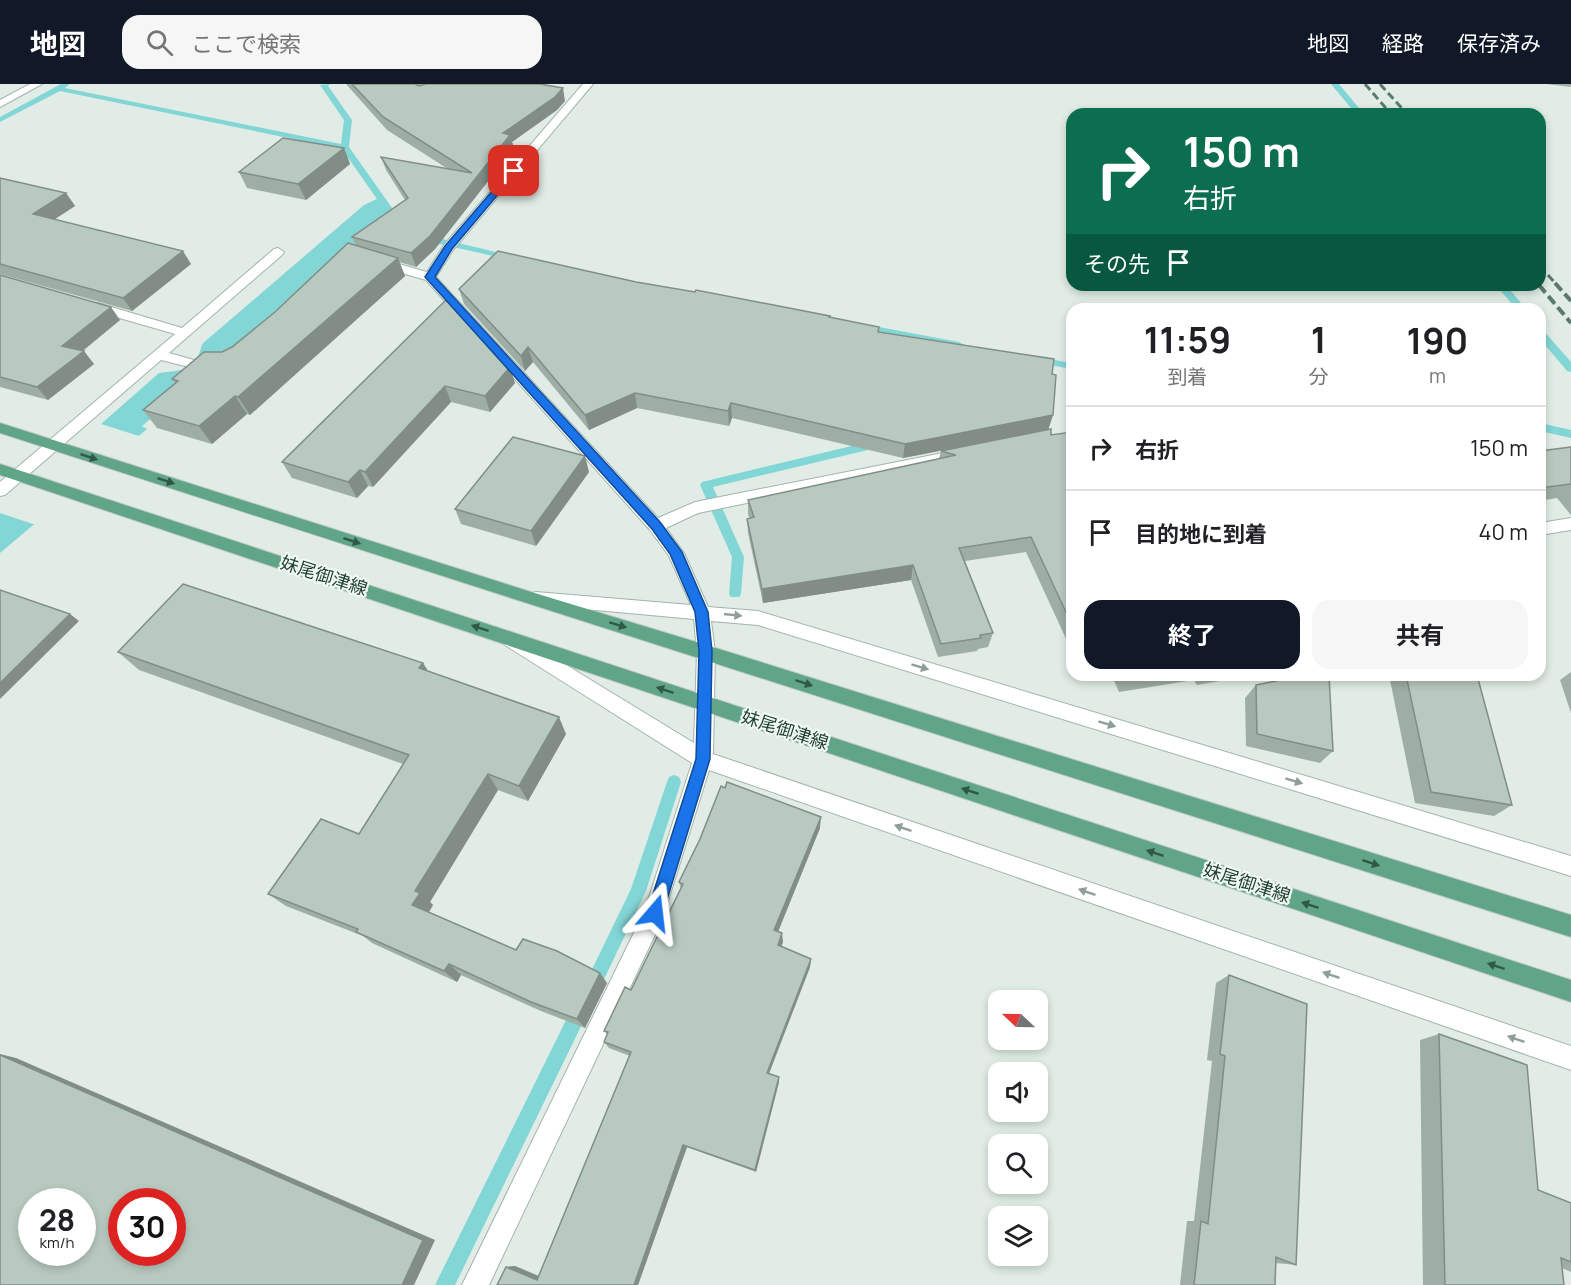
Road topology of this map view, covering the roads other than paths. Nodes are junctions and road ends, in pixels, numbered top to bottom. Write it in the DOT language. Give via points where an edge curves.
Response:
graph roads {
  1 [pos="37,84"];
  2 [pos="588,84"];
  3 [pos="0,104"];
  4 [pos="278,252"];
  5 [pos="364,258"];
  6 [pos="430,277"];
  7 [pos="80,302"];
  8 [pos="183,332"];
  9 [pos="159,355"];
  10 [pos="228,362"];
  11 [pos="0,429"];
  12 [pos="60,448"];
  13 [pos="968,453"];
  14 [pos="0,469"];
  15 [pos="26,477"];
  16 [pos="0,491"];
  17 [pos="1571,524"];
  18 [pos="656,526"];
  19 [pos="1546,527"];
  20 [pos="528,598"];
  21 [pos="702,612"];
  22 [pos="504,636"];
  23 [pos="706,651"];
  24 [pos="706,704"];
  25 [pos="703,759"];
  26 [pos="1571,866"];
  27 [pos="1571,926"];
  28 [pos="1571,991"];
  29 [pos="1571,1058"];
  30 [pos="475,1285"];
  1 -- 3 [label="street"];
  2 -- 6 [label="street" via="451,244"];
  4 -- 8 [label="street"];
  5 -- 6 [label="street"];
  6 -- 18 [label="street"];
  7 -- 8 [label="street"];
  8 -- 9 [label="street"];
  9 -- 10 [label="street" via="197,365"];
  9 -- 12 [label="street"];
  11 -- 12 [label="main road"];
  12 -- 15 [label="street"];
  12 -- 20 [label="main road, one-way"];
  13 -- 18 [label="street" via="695,508"];
  14 -- 15 [label="main road, 妹尾御津線"];
  15 -- 16 [label="street"];
  22 -- 15 [label="main road, 妹尾御津線, one-way"];
  17 -- 19 [label="street"];
  18 -- 21 [label="street" via="676,552"];
  20 -- 21 [label="street"];
  20 -- 23 [label="main road, one-way"];
  21 -- 23 [label="street"];
  21 -- 26 [label="street, one-way" via="758,618"];
  24 -- 22 [label="main road, 妹尾御津線, one-way"];
  22 -- 25 [label="street"];
  23 -- 24 [label="street"];
  23 -- 27 [label="main road, one-way"];
  24 -- 25 [label="street"];
  28 -- 24 [label="main road, 妹尾御津線, one-way"];
  29 -- 25 [label="street, one-way"];
  25 -- 30 [label="street" via="655,913"];
}
